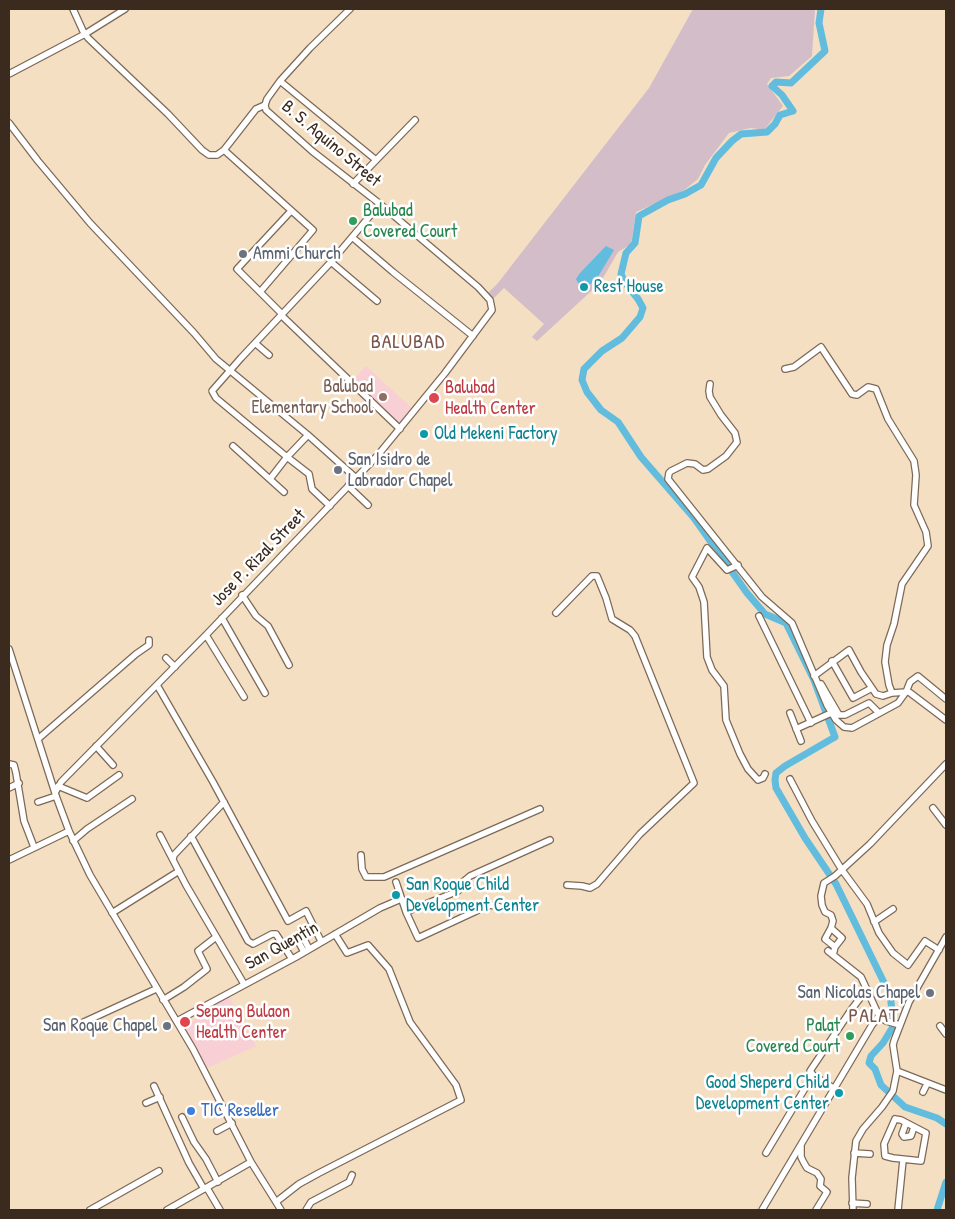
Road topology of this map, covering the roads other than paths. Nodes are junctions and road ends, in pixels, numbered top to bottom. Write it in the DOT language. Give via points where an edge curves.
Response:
graph roads {
  1 [pos="74,9"];
  2 [pos="125,9"];
  3 [pos="350,9"];
  4 [pos="85,34"];
  5 [pos="9,74"];
  6 [pos="280,81"];
  7 [pos="265,105"];
  8 [pos="415,120"];
  9 [pos="9,123"];
  10 [pos="224,150"];
  11 [pos="376,160"];
  12 [pos="353,184"];
  13 [pos="380,204"];
  14 [pos="291,212"];
  15 [pos="352,237"];
  16 [pos="331,262"];
  17 [pos="260,292"];
  18 [pos="377,301"];
  19 [pos="282,315"];
  20 [pos="473,336"];
  21 [pos="255,343"];
  22 [pos="269,355"];
  23 [pos="785,369"];
  24 [pos="230,370"];
  25 [pos="710,384"];
  26 [pos="400,429"];
  27 [pos="308,435"];
  28 [pos="233,446"];
  29 [pos="287,457"];
  30 [pos="356,478"];
  31 [pos="270,479"];
  32 [pos="348,486"];
  33 [pos="284,492"];
  34 [pos="368,505"];
  35 [pos="330,506"];
  36 [pos="734,567"];
  37 [pos="242,596"];
  38 [pos="556,613"];
  39 [pos="759,616"];
  40 [pos="222,618"];
  41 [pos="206,635"];
  42 [pos="149,640"];
  43 [pos="9,649"];
  44 [pos="166,658"];
  45 [pos="832,661"];
  46 [pos="289,665"];
  47 [pos="175,667"];
  48 [pos="815,675"];
  49 [pos="158,685"];
  50 [pos="872,688"];
  51 [pos="906,692"];
  52 [pos="265,693"];
  53 [pos="892,693"];
  54 [pos="244,697"];
  55 [pos="946,699"];
  56 [pos="790,713"];
  57 [pos="879,713"];
  58 [pos="827,715"];
  59 [pos="946,720"];
  60 [pos="810,721"];
  61 [pos="796,728"];
  62 [pos="38,739"];
  63 [pos="801,742"];
  64 [pos="96,746"];
  65 [pos="9,764"];
  66 [pos="946,764"];
  67 [pos="113,765"];
  68 [pos="119,774"];
  69 [pos="764,774"];
  70 [pos="790,779"];
  71 [pos="19,783"];
  72 [pos="9,788"];
  73 [pos="57,791"];
  74 [pos="132,800"];
  75 [pos="38,802"];
  76 [pos="224,802"];
  77 [pos="933,808"];
  78 [pos="540,809"];
  79 [pos="946,825"];
  80 [pos="69,831"];
  81 [pos="160,835"];
  82 [pos="191,836"];
  83 [pos="73,840"];
  84 [pos="550,840"];
  85 [pos="34,847"];
  86 [pos="361,855"];
  87 [pos="173,859"];
  88 [pos="9,860"];
  89 [pos="842,870"];
  90 [pos="178,871"];
  91 [pos="396,882"];
  92 [pos="567,886"];
  93 [pos="402,899"];
  94 [pos="503,908"];
  95 [pos="893,909"];
  96 [pos="406,912"];
  97 [pos="112,913"];
  98 [pos="874,922"];
  99 [pos="831,928"];
  100 [pos="301,933"];
  101 [pos="335,934"];
  102 [pos="216,937"];
  103 [pos="946,937"];
  104 [pos="297,940"];
  105 [pos="321,942"];
  106 [pos="835,947"];
  107 [pos="307,950"];
  108 [pos="939,950"];
  109 [pos="292,959"];
  110 [pos="244,984"];
  111 [pos="156,989"];
  112 [pos="867,990"];
  113 [pos="163,1000"];
  114 [pos="879,1016"];
  115 [pos="176,1021"];
  116 [pos="84,1022"];
  117 [pos="896,1023"];
  118 [pos="940,1026"];
  119 [pos="946,1034"];
  120 [pos="897,1071"];
  121 [pos="813,1075"];
  122 [pos="927,1084"];
  123 [pos="154,1086"];
  124 [pos="835,1089"];
  125 [pos="946,1090"];
  126 [pos="923,1092"];
  127 [pos="160,1097"];
  128 [pos="146,1103"];
  129 [pos="182,1117"];
  130 [pos="232,1123"];
  131 [pos="906,1123"];
  132 [pos="914,1127"];
  133 [pos="217,1131"];
  134 [pos="801,1146"];
  135 [pos="766,1153"];
  136 [pos="854,1153"];
  137 [pos="870,1154"];
  138 [pos="903,1160"];
  139 [pos="251,1162"];
  140 [pos="159,1171"];
  141 [pos="352,1175"];
  142 [pos="218,1182"];
  143 [pos="206,1188"];
  144 [pos="276,1202"];
  145 [pos="852,1203"];
  146 [pos="867,1204"];
  147 [pos="90,1210"];
  148 [pos="167,1210"];
  149 [pos="220,1210"];
  150 [pos="281,1210"];
  151 [pos="306,1210"];
  152 [pos="762,1210"];
  153 [pos="816,1210"];
  154 [pos="853,1210"];
  155 [pos="898,1210"];
  1 -- 4 [label="street"];
  2 -- 4 [label="street"];
  3 -- 6 [label="street"];
  4 -- 5 [label="street"];
  4 -- 10 [label="street" via="202,150 209,155 217,155"];
  6 -- 7 [label="street"];
  6 -- 11 [label="street"];
  7 -- 10 [label="street" via="256,109"];
  7 -- 12 [label="street, B. S. Aquino Street" via="266,110"];
  8 -- 11 [label="street"];
  9 -- 24 [label="street" via="90,223 216,359"];
  10 -- 14 [label="street"];
  11 -- 12 [label="street"];
  12 -- 13 [label="street, B. S. Aquino Street"];
  13 -- 15 [label="street"];
  13 -- 20 [label="street, B. S. Aquino Street" via="490,300 490,313"];
  14 -- 17 [label="street" via="313,230"];
  14 -- 17 [label="street" via="237,269"];
  15 -- 16 [label="street"];
  15 -- 20 [label="street"];
  16 -- 18 [label="street"];
  16 -- 19 [label="street"];
  17 -- 19 [label="street"];
  19 -- 21 [label="street"];
  19 -- 26 [label="street"];
  20 -- 26 [label="street, Jose P. Rizal Street"];
  21 -- 22 [label="street"];
  21 -- 24 [label="street"];
  23 -- 53 [label="street" via="794,367 821,347 852,394 856,395 868,387 876,389 888,419 914,461 914,505 928,546 902,584 887,645 885,662"];
  24 -- 27 [label="street"];
  24 -- 29 [label="street" via="212,391 216,398"];
  25 -- 36 [label="street" via="710,397 736,433 737,442 726,456 708,469 687,463 671,471 668,477"];
  26 -- 30 [label="street, Jose P. Rizal Street"];
  27 -- 29 [label="street"];
  27 -- 30 [label="street"];
  28 -- 31 [label="street"];
  29 -- 31 [label="street"];
  29 -- 35 [label="street" via="309,474 312,489"];
  30 -- 32 [label="street, Jose P. Rizal Street"];
  31 -- 33 [label="street"];
  32 -- 34 [label="street"];
  32 -- 35 [label="street, Jose P. Rizal Street"];
  35 -- 37 [label="street, Jose P. Rizal Street"];
  36 -- 48 [label="street" via="792,623"];
  36 -- 69 [label="street" via="726,570 707,548 692,577 704,602 707,657 724,686 726,720 748,769 758,780"];
  37 -- 40 [label="street, Jose P. Rizal Street"];
  37 -- 46 [label="street" via="256,616 268,626"];
  38 -- 92 [label="street" via="592,576 597,576 612,619 634,636 694,783 640,834 597,884 590,888"];
  39 -- 60 [label="street"];
  40 -- 41 [label="street, Jose P. Rizal Street"];
  40 -- 52 [label="street"];
  41 -- 47 [label="street, Jose P. Rizal Street"];
  41 -- 54 [label="street"];
  42 -- 62 [label="street" via="149,645"];
  43 -- 62 [label="street"];
  44 -- 47 [label="street"];
  45 -- 48 [label="street"];
  45 -- 50 [label="street" via="853,698"];
  45 -- 50 [label="street" via="849,650"];
  47 -- 49 [label="street, Jose P. Rizal Street"];
  48 -- 57 [label="street" via="839,715 869,702"];
  48 -- 58 [label="street"];
  49 -- 64 [label="street, Jose P. Rizal Street"];
  49 -- 76 [label="street"];
  50 -- 53 [label="street" via="879,696"];
  51 -- 53 [label="street"];
  51 -- 55 [label="street" via="910,682 918,676"];
  51 -- 57 [label="street" via="898,703"];
  51 -- 59 [label="street"];
  56 -- 61 [label="street"];
  57 -- 58 [label="street" via="852,728 841,726"];
  58 -- 60 [label="street"];
  60 -- 61 [label="street"];
  61 -- 63 [label="street"];
  62 -- 73 [label="street"];
  64 -- 67 [label="street"];
  64 -- 73 [label="street, Jose P. Rizal Street"];
  65 -- 71 [label="street" via="14,765"];
  66 -- 89 [label="street"];
  68 -- 73 [label="street" via="87,798"];
  70 -- 89 [label="street"];
  71 -- 72 [label="street"];
  71 -- 85 [label="street" via="24,821"];
  73 -- 75 [label="street"];
  73 -- 80 [label="street"];
  74 -- 83 [label="street"];
  76 -- 82 [label="street"];
  76 -- 105 [label="street" via="288,921 306,911"];
  77 -- 79 [label="street"];
  78 -- 86 [label="street" via="384,877 366,877"];
  80 -- 83 [label="street"];
  80 -- 85 [label="street"];
  81 -- 87 [label="street"];
  82 -- 87 [label="street"];
  82 -- 109 [label="street" via="248,941 253,944 276,934"];
  83 -- 97 [label="street"];
  84 -- 96 [label="street" via="470,876 458,891"];
  85 -- 88 [label="street"];
  87 -- 90 [label="street"];
  89 -- 98 [label="street" via="867,904"];
  89 -- 99 [label="street" via="824,883 821,896 825,912 832,915"];
  90 -- 97 [label="street"];
  90 -- 102 [label="street"];
  91 -- 93 [label="street"];
  93 -- 96 [label="street"];
  93 -- 101 [label="street, San Quentin"];
  94 -- 96 [label="street" via="489,905 420,938"];
  95 -- 98 [label="street"];
  97 -- 111 [label="street"];
  98 -- 108 [label="street" via="886,943 906,964 910,964 925,941"];
  99 -- 106 [label="street" via="825,938"];
  99 -- 106 [label="street" via="842,938"];
  100 -- 107 [label="street"];
  101 -- 105 [label="street, San Quentin"];
  101 -- 144 [label="street" via="347,953 368,945 389,969 410,1022 456,1085 461,1100 299,1184"];
  102 -- 110 [label="street"];
  102 -- 113 [label="street" via="198,951 207,968"];
  103 -- 108 [label="street"];
  104 -- 107 [label="street"];
  105 -- 107 [label="street, San Quentin"];
  106 -- 112 [label="street" via="831,953 861,977"];
  107 -- 109 [label="street, San Quentin"];
  108 -- 117 [label="street"];
  109 -- 110 [label="street, San Quentin"];
  110 -- 115 [label="street, San Quentin"];
  111 -- 113 [label="street"];
  111 -- 116 [label="street"];
  112 -- 114 [label="street"];
  112 -- 121 [label="street" via="810,1071"];
  113 -- 115 [label="street"];
  114 -- 117 [label="street"];
  114 -- 124 [label="street"];
  115 -- 130 [label="street"];
  117 -- 120 [label="street" via="893,1045"];
  118 -- 119 [label="street"];
  120 -- 122 [label="street"];
  120 -- 136 [label="street" via="890,1096 860,1134"];
  121 -- 124 [label="street"];
  121 -- 135 [label="street"];
  122 -- 125 [label="street"];
  122 -- 126 [label="street"];
  123 -- 127 [label="street"];
  124 -- 134 [label="street"];
  127 -- 128 [label="street"];
  127 -- 143 [label="street" via="189,1163"];
  129 -- 142 [label="street"];
  130 -- 133 [label="street"];
  130 -- 139 [label="street"];
  131 -- 132 [label="street"];
  131 -- 132 [label="street" via="904,1137 911,1136"];
  131 -- 138 [label="street" via="895,1119 884,1148 887,1158"];
  132 -- 138 [label="street" via="926,1134 923,1158 920,1161"];
  134 -- 152 [label="street"];
  134 -- 153 [label="street" via="804,1163 817,1173 821,1179 820,1186 827,1192"];
  136 -- 137 [label="street"];
  136 -- 145 [label="street"];
  138 -- 155 [label="street"];
  139 -- 142 [label="street"];
  139 -- 144 [label="street"];
  140 -- 147 [label="street"];
  141 -- 151 [label="street" via="349,1182 311,1202"];
  142 -- 143 [label="street"];
  143 -- 148 [label="street"];
  143 -- 149 [label="street"];
  144 -- 150 [label="street"];
  145 -- 146 [label="street"];
  145 -- 154 [label="street"];
}
